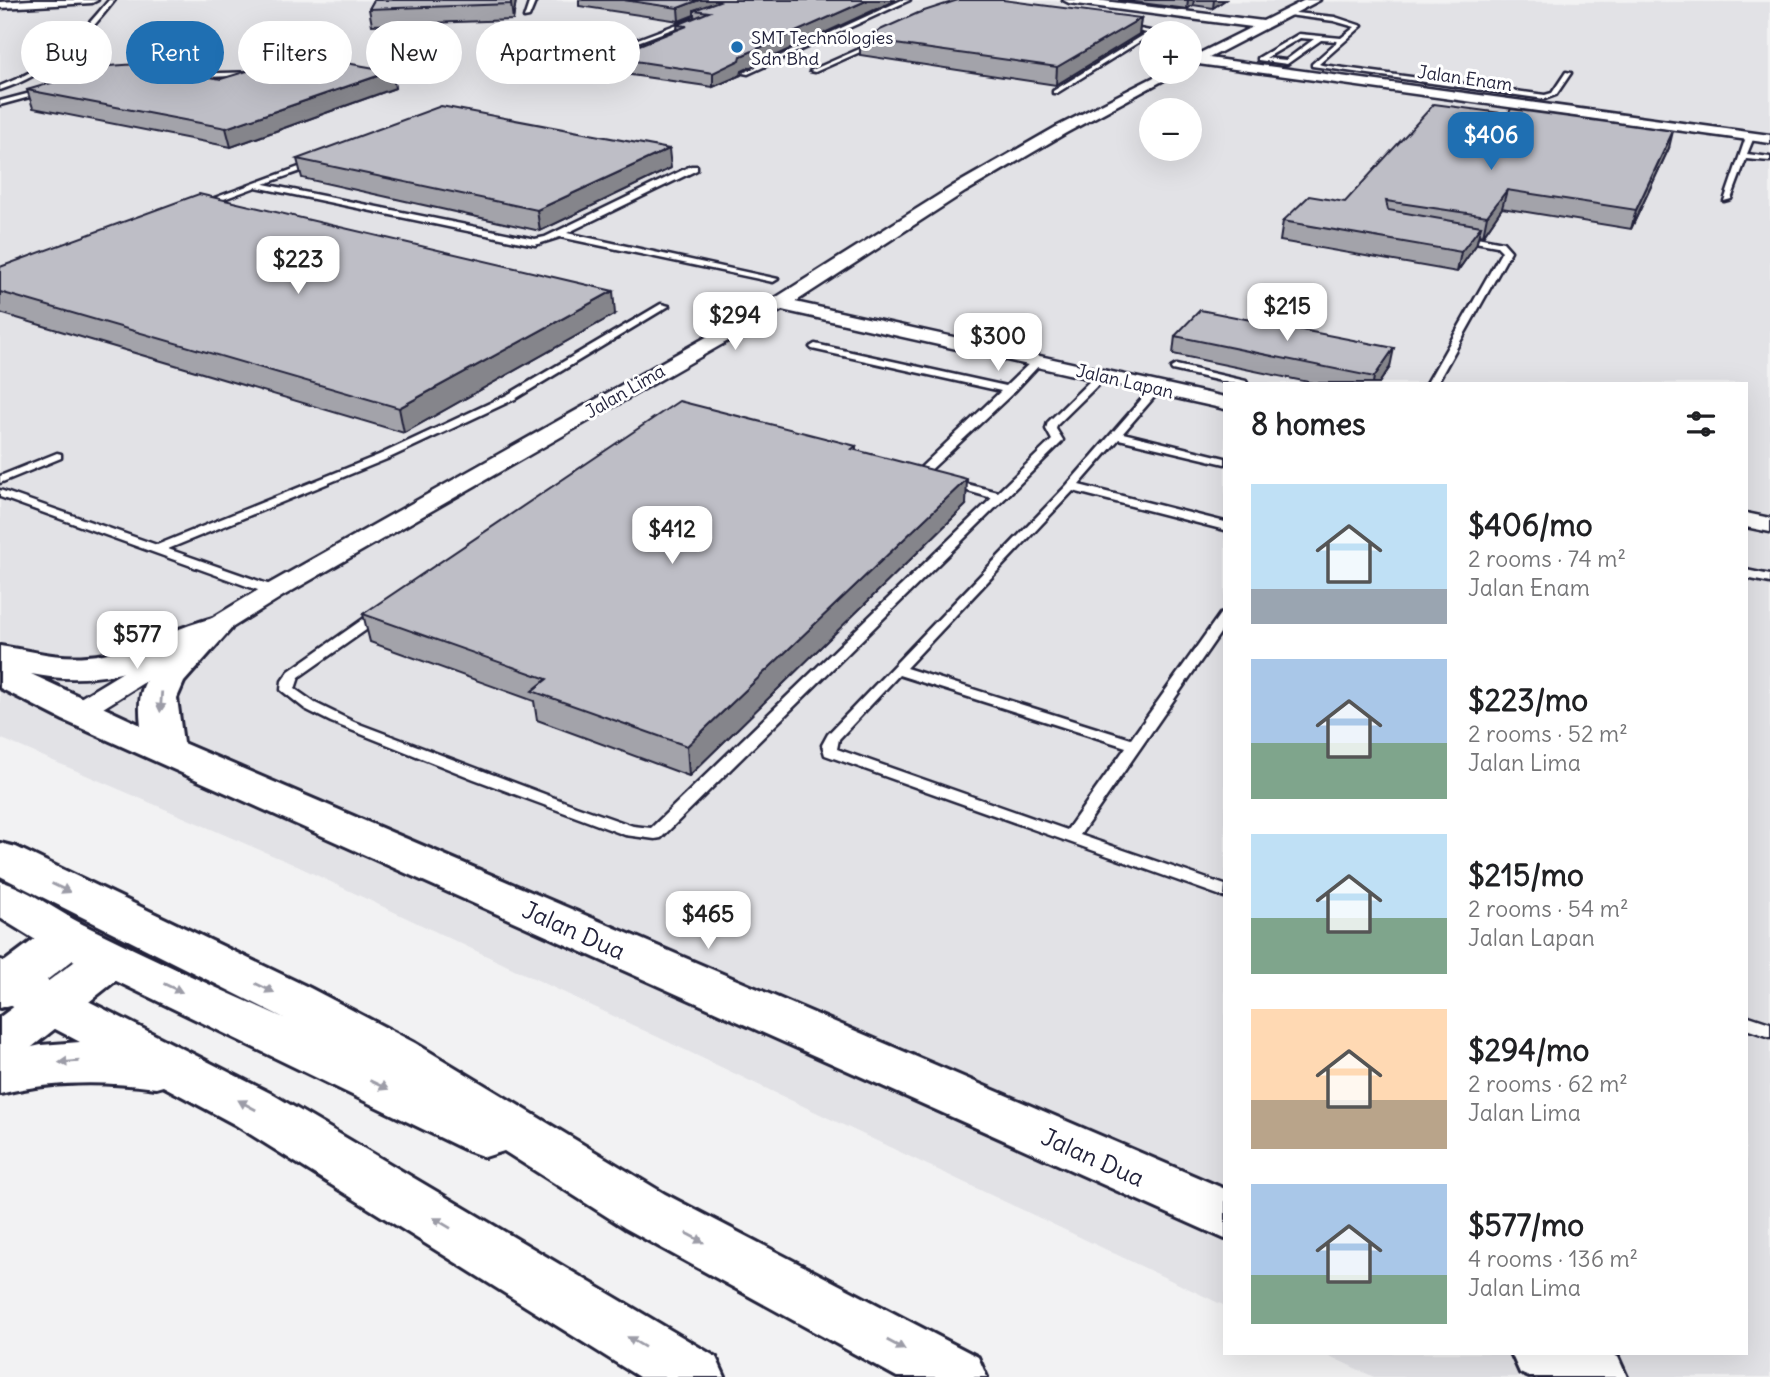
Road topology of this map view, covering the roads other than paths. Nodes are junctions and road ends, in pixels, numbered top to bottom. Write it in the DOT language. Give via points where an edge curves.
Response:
graph roads {
  1 [pos="92,0"];
  2 [pos="112,0"];
  3 [pos="533,0"];
  4 [pos="907,0"];
  5 [pos="1069,0"];
  6 [pos="1314,0"];
  7 [pos="0,5"];
  8 [pos="1288,13"];
  9 [pos="526,17"];
  10 [pos="696,19"];
  11 [pos="1265,25"];
  12 [pos="1118,26"];
  13 [pos="1319,38"];
  14 [pos="886,39"];
  15 [pos="640,40"];
  16 [pos="1342,40"];
  17 [pos="1202,57"];
  18 [pos="1202,63"];
  19 [pos="813,71"];
  20 [pos="746,73"];
  21 [pos="1569,73"];
  22 [pos="1150,84"];
  23 [pos="0,88"];
  24 [pos="59,88"];
  25 [pos="1055,92"];
  26 [pos="0,103"];
  27 [pos="1750,136"];
  28 [pos="1770,139"];
  29 [pos="1743,156"];
  30 [pos="331,157"];
  31 [pos="1770,159"];
  32 [pos="694,168"];
  33 [pos="256,185"];
  34 [pos="1727,199"];
  35 [pos="192,208"];
  36 [pos="559,233"];
  37 [pos="1452,236"];
  38 [pos="773,279"];
  39 [pos="779,304"];
  40 [pos="664,306"];
  41 [pos="815,346"];
  42 [pos="1038,361"];
  43 [pos="1176,368"];
  44 [pos="1102,375"];
  45 [pos="1238,382"];
  46 [pos="1433,382"];
  47 [pos="1157,388"];
  48 [pos="1010,390"];
  49 [pos="1223,403"];
  50 [pos="1117,435"];
  51 [pos="57,456"];
  52 [pos="1223,461"];
  53 [pos="893,468"];
  54 [pos="931,478"];
  55 [pos="0,480"];
  56 [pos="1071,487"];
  57 [pos="0,493"];
  58 [pos="1001,497"];
  59 [pos="1748,520"];
  60 [pos="1223,525"];
  61 [pos="1770,525"];
  62 [pos="158,549"];
  63 [pos="1748,574"];
  64 [pos="1770,579"];
  65 [pos="275,591"];
  66 [pos="398,601"];
  67 [pos="1223,620"];
  68 [pos="213,629"];
  69 [pos="897,670"];
  70 [pos="4,673"];
  71 [pos="77,712"];
  72 [pos="1134,745"];
  73 [pos="164,750"];
  74 [pos="1071,836"];
  75 [pos="0,858"];
  76 [pos="1223,891"];
  77 [pos="0,897"];
  78 [pos="90,948"];
  79 [pos="15,989"];
  80 [pos="1748,1023"];
  81 [pos="1770,1030"];
  82 [pos="0,1044"];
  83 [pos="186,1072"];
  84 [pos="0,1074"];
  85 [pos="645,1211"];
  86 [pos="1223,1214"];
  87 [pos="1546,1355"];
  88 [pos="694,1377"];
  89 [pos="957,1377"];
  90 [pos="1596,1377"];
  1 -- 7 [label="street"];
  2 -- 23 [label="lane" via="63,57"];
  3 -- 9 [label="lane"];
  4 -- 20 [label="lane"];
  5 -- 11 [label="street"];
  6 -- 8 [label="street"];
  8 -- 11 [label="street"];
  8 -- 16 [label="lane" via="1359,26"];
  10 -- 15 [label="lane"];
  11 -- 17 [label="street"];
  12 -- 25 [label="lane" via="1152,32"];
  13 -- 13 [label="lane" via="1298,36 1260,59 1287,62"];
  13 -- 16 [label="lane"];
  14 -- 19 [label="lane"];
  16 -- 21 [label="lane" via="1314,65 1545,97 1551,96"];
  18 -- 27 [label="street, Jalan Enam"];
  22 -- 39 [label="street, Jalan Lima" via="959,189"];
  24 -- 26 [label="lane"];
  27 -- 28 [label="street, Jalan Enam"];
  27 -- 29 [label="lane"];
  29 -- 31 [label="lane"];
  29 -- 34 [label="lane"];
  30 -- 33 [label="lane"];
  32 -- 36 [label="lane"];
  33 -- 35 [label="lane"];
  33 -- 36 [label="lane" via="526,241"];
  36 -- 38 [label="lane"];
  37 -- 46 [label="lane" via="1500,244 1507,251"];
  39 -- 42 [label="street, Jalan Lapan"];
  39 -- 65 [label="street, Jalan Lima"];
  40 -- 62 [label="lane" via="511,397 383,457"];
  41 -- 48 [label="lane"];
  42 -- 44 [label="street, Jalan Lapan"];
  42 -- 48 [label="lane"];
  43 -- 45 [label="lane"];
  44 -- 47 [label="street, Jalan Lapan"];
  44 -- 58 [label="lane" via="1052,424 1058,440"];
  47 -- 49 [label="street, Jalan Lapan"];
  47 -- 50 [label="lane"];
  48 -- 54 [label="lane"];
  50 -- 52 [label="lane"];
  50 -- 56 [label="lane"];
  51 -- 55 [label="lane"];
  53 -- 54 [label="lane"];
  54 -- 58 [label="lane"];
  56 -- 60 [label="lane"];
  56 -- 69 [label="lane"];
  57 -- 62 [label="lane"];
  58 -- 66 [label="lane" via="655,834 631,831 433,758 323,713 288,691 293,674"];
  59 -- 61 [label="street"];
  62 -- 65 [label="lane"];
  63 -- 64 [label="lane"];
  65 -- 68 [label="street, Jalan Lima"];
  67 -- 72 [label="lane"];
  68 -- 70 [label="main road" via="92,668"];
  68 -- 71 [label="street, Jalan Lima"];
  68 -- 73 [label="main road, one-way" via="166,678 158,698"];
  69 -- 72 [label="lane"];
  69 -- 74 [label="lane" via="833,737 830,752"];
  70 -- 71 [label="main road, Jalan Dua"];
  71 -- 73 [label="main road, Jalan Dua"];
  72 -- 74 [label="lane"];
  73 -- 86 [label="main road, Jalan Dua"];
  74 -- 76 [label="lane"];
  75 -- 85 [label="main road, one-way" via="397,1056"];
  77 -- 78 [label="main road"];
  78 -- 79 [label="main road"];
  78 -- 85 [label="main road, one-way"];
  79 -- 82 [label="main road"];
  79 -- 83 [label="main road"];
  80 -- 81 [label="lane"];
  83 -- 84 [label="main road, one-way" via="95,1060 41,1064"];
  88 -- 83 [label="main road, one-way"];
  85 -- 89 [label="main road, one-way"];
  87 -- 90 [label="main road"];
}
